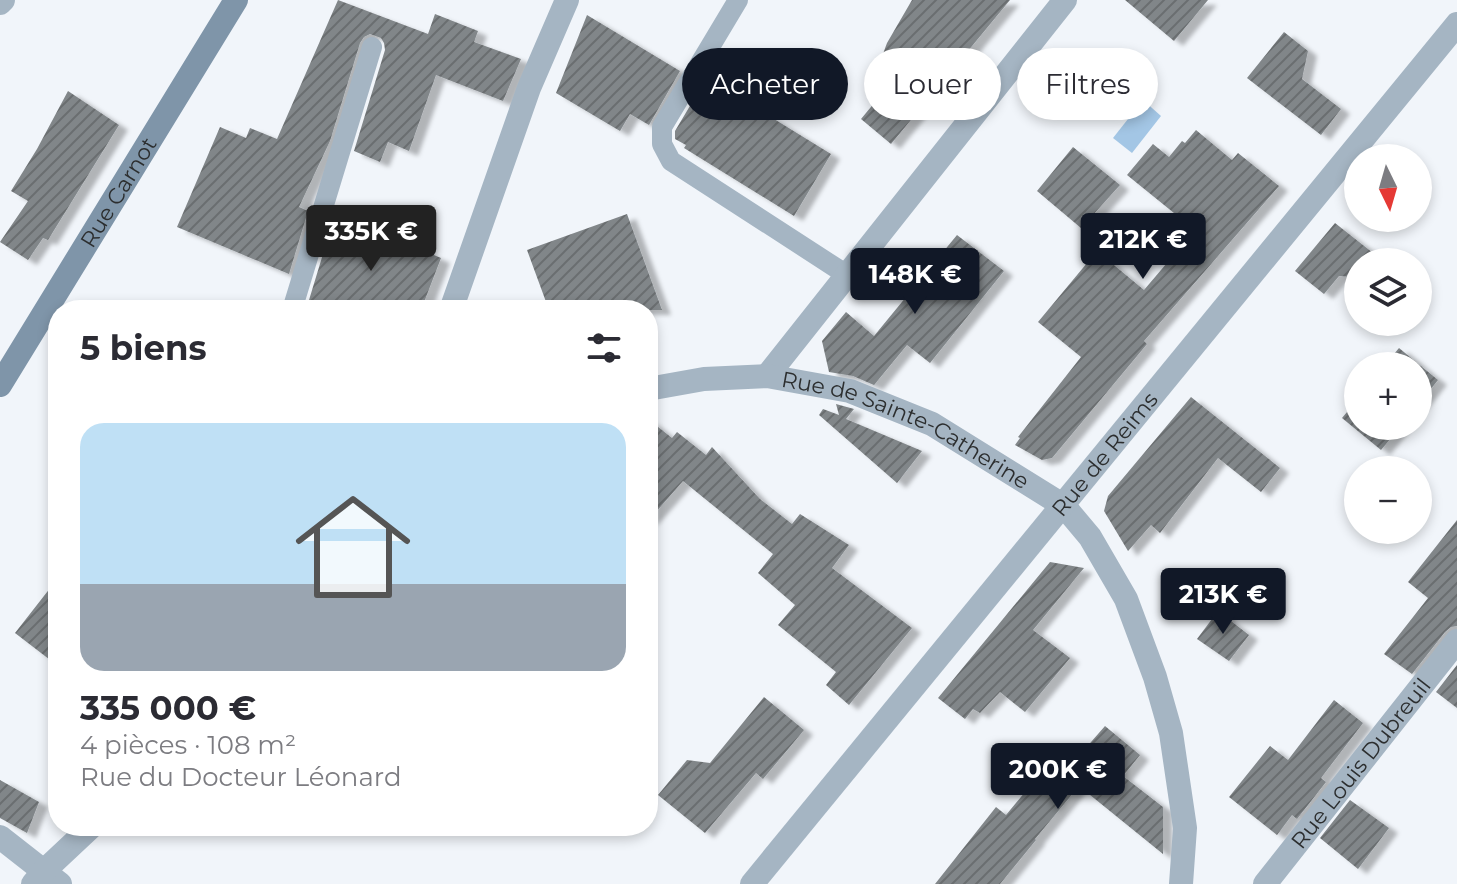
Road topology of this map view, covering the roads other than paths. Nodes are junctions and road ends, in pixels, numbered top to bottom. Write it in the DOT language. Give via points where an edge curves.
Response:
graph roads {
  1 [pos="236,0"];
  2 [pos="567,0"];
  3 [pos="738,0"];
  4 [pos="1065,0"];
  5 [pos="1457,24"];
  6 [pos="372,47"];
  7 [pos="847,275"];
  8 [pos="52,300"];
  9 [pos="295,300"];
  10 [pos="455,300"];
  11 [pos="48,307"];
  12 [pos="767,376"];
  13 [pos="0,385"];
  14 [pos="658,387"];
  15 [pos="1064,506"];
  16 [pos="1457,641"];
  17 [pos="83,836"];
  18 [pos="0,837"];
  19 [pos="46,880"];
  20 [pos="752,884"];
  21 [pos="1181,884"];
  22 [pos="1265,884"];
  1 -- 8 [label="street, Rue Carnot"];
  2 -- 10 [label="street" via="529,88"];
  3 -- 7 [label="lane" via="662,127 662,144 671,161"];
  4 -- 7 [label="street"];
  5 -- 15 [label="street, Rue de Reims"];
  6 -- 9 [label="lane"];
  7 -- 12 [label="street"];
  11 -- 13 [label="street, Rue Carnot"];
  12 -- 14 [label="street, Rue de Sainte-Catherine"];
  12 -- 15 [label="street, Rue de Sainte-Catherine" via="850,391 932,424"];
  15 -- 20 [label="street, Rue de Reims"];
  15 -- 21 [label="street, Rue de Sainte-Catherine" via="1090,537 1126,599 1155,677 1171,733 1185,828"];
  16 -- 22 [label="street, Rue Louis Dubreuil"];
  17 -- 19 [label="street"];
  18 -- 19 [label="street"];
}
